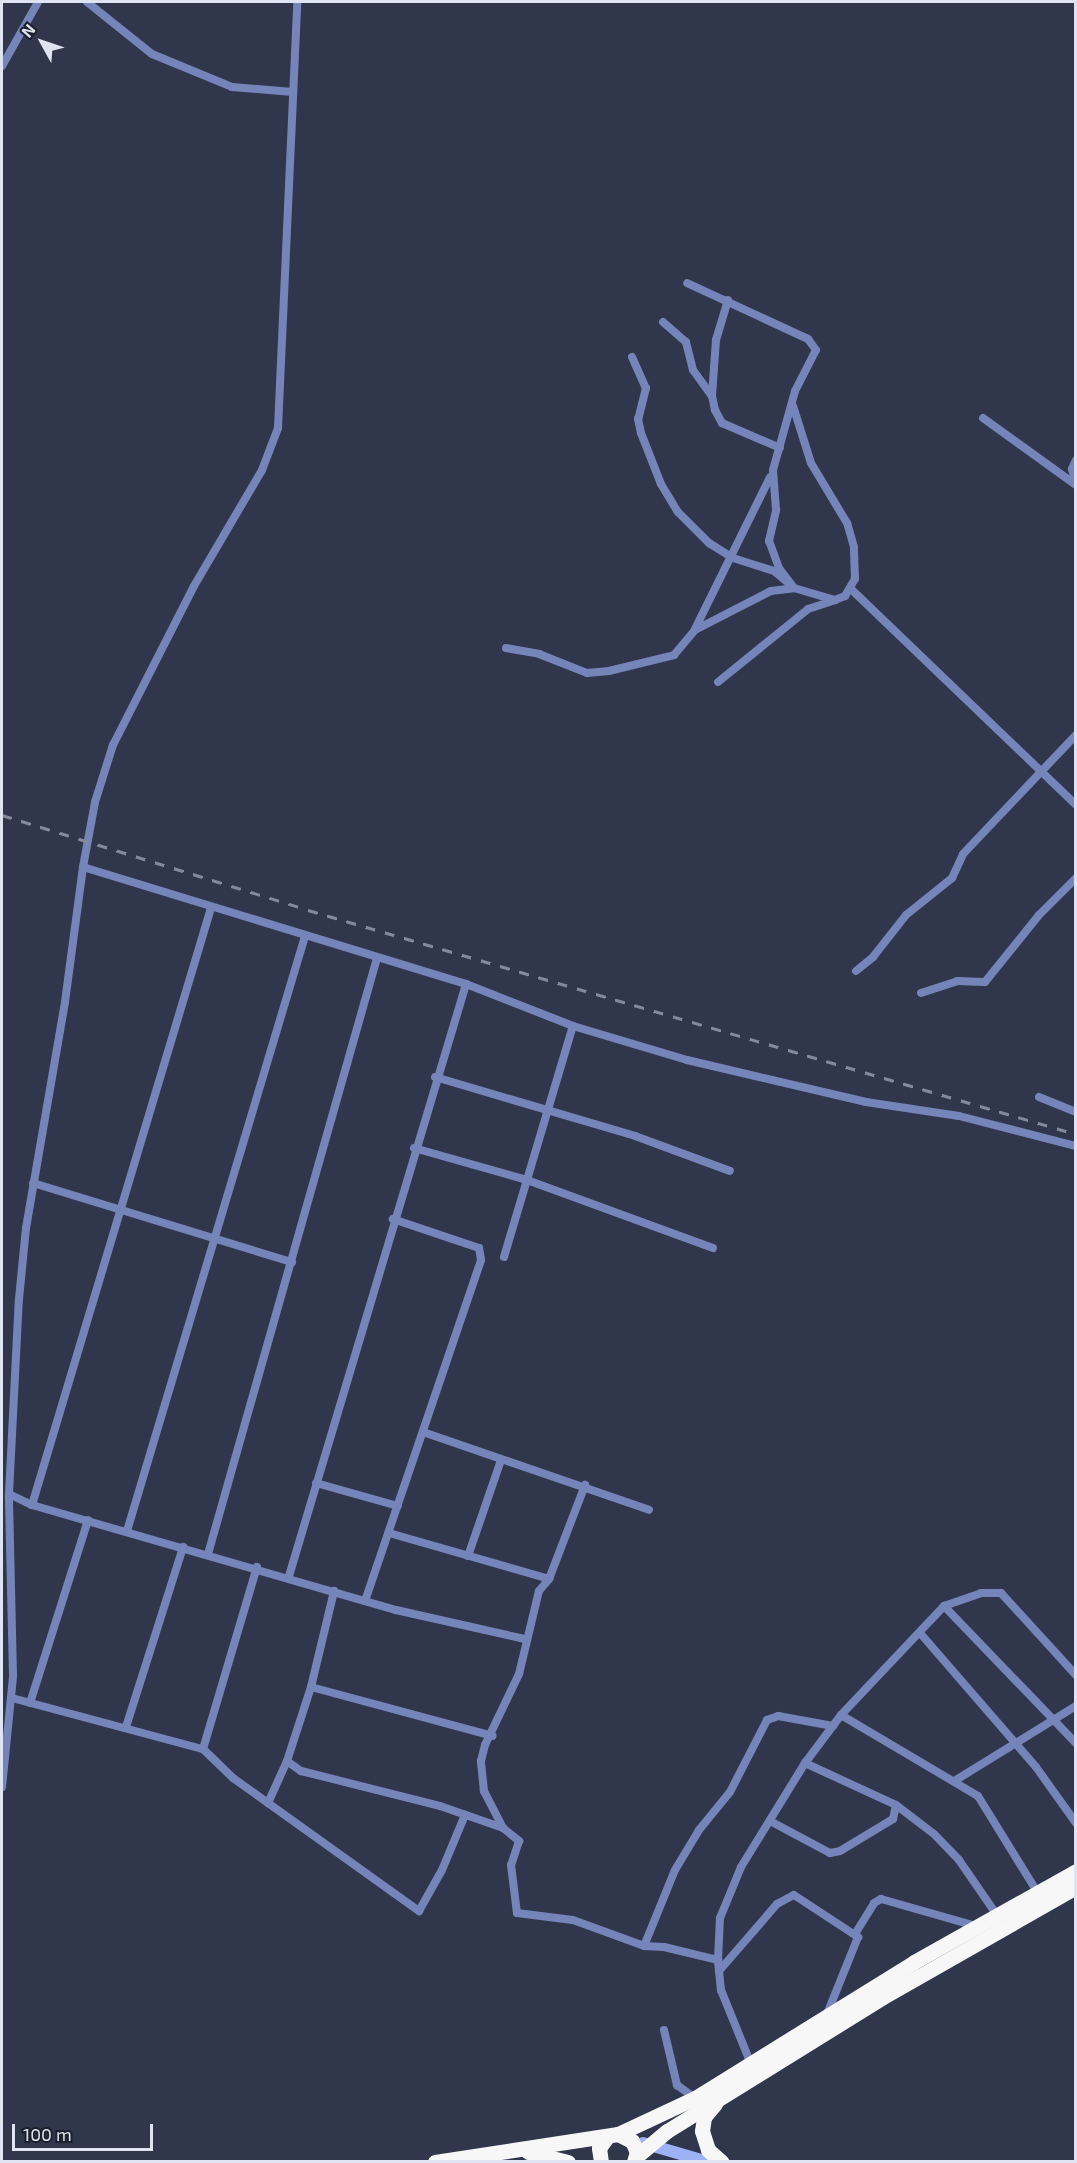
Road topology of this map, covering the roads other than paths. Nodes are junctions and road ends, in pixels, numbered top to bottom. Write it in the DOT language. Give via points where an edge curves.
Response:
graph roads {
  1 [pos="38,2"];
  2 [pos="87,2"];
  3 [pos="297,2"];
  4 [pos="2,66"];
  5 [pos="293,92"];
  6 [pos="687,283"];
  7 [pos="728,300"];
  8 [pos="663,322"];
  9 [pos="632,357"];
  10 [pos="712,396"];
  11 [pos="792,404"];
  12 [pos="983,418"];
  13 [pos="780,448"];
  14 [pos="1076,460"];
  15 [pos="773,470"];
  16 [pos="1076,485"];
  17 [pos="733,558"];
  18 [pos="794,588"];
  19 [pos="852,590"];
  20 [pos="835,600"];
  21 [pos="695,630"];
  22 [pos="506,648"];
  23 [pos="718,682"];
  24 [pos="1076,735"];
  25 [pos="1041,772"];
  26 [pos="1076,805"];
  27 [pos="83,867"];
  28 [pos="1076,878"];
  29 [pos="211,908"];
  30 [pos="304,936"];
  31 [pos="377,958"];
  32 [pos="856,971"];
  33 [pos="466,984"];
  34 [pos="921,993"];
  35 [pos="573,1026"];
  36 [pos="435,1077"];
  37 [pos="1040,1097"];
  38 [pos="550,1111"];
  39 [pos="1076,1112"];
  40 [pos="1076,1146"];
  41 [pos="414,1148"];
  42 [pos="730,1172"];
  43 [pos="527,1180"];
  44 [pos="33,1183"];
  45 [pos="120,1213"];
  46 [pos="393,1220"];
  47 [pos="215,1241"];
  48 [pos="713,1248"];
  49 [pos="504,1257"];
  50 [pos="292,1262"];
  51 [pos="423,1432"];
  52 [pos="501,1460"];
  53 [pos="316,1483"];
  54 [pos="585,1485"];
  55 [pos="9,1494"];
  56 [pos="32,1505"];
  57 [pos="398,1506"];
  58 [pos="649,1510"];
  59 [pos="88,1520"];
  60 [pos="127,1531"];
  61 [pos="389,1533"];
  62 [pos="183,1547"];
  63 [pos="208,1554"];
  64 [pos="468,1556"];
  65 [pos="257,1567"];
  66 [pos="289,1576"];
  67 [pos="549,1579"];
  68 [pos="334,1591"];
  69 [pos="365,1601"];
  70 [pos="944,1606"];
  71 [pos="920,1633"];
  72 [pos="525,1639"];
  73 [pos="1076,1675"];
  74 [pos="311,1687"];
  75 [pos="12,1698"];
  76 [pos="30,1703"];
  77 [pos="1076,1706"];
  78 [pos="841,1715"];
  79 [pos="1053,1720"];
  80 [pos="832,1726"];
  81 [pos="126,1727"];
  82 [pos="492,1736"];
  83 [pos="1076,1743"];
  84 [pos="1014,1745"];
  85 [pos="203,1749"];
  86 [pos="287,1761"];
  87 [pos="805,1763"];
  88 [pos="956,1780"];
  89 [pos="2,1787"];
  90 [pos="268,1803"];
  91 [pos="896,1805"];
  92 [pos="465,1815"];
  93 [pos="770,1821"];
  94 [pos="1076,1822"];
  95 [pos="503,1828"];
  96 [pos="1076,1871"];
  97 [pos="1076,1887"];
  98 [pos="1038,1893"];
  99 [pos="997,1915"];
  100 [pos="976,1926"];
  101 [pos="855,1934"];
  102 [pos="644,1946"];
  103 [pos="718,1960"];
  104 [pos="719,1971"];
  105 [pos="825,2017"];
  106 [pos="664,2030"];
  107 [pos="751,2064"];
  108 [pos="730,2093"];
  109 [pos="694,2098"];
  110 [pos="649,2145"];
  111 [pos="626,2146"];
  112 [pos="520,2150"];
  113 [pos="435,2162"];
  114 [pos="568,2162"];
  115 [pos="601,2162"];
  116 [pos="708,2162"];
  117 [pos="722,2162"];
  1 -- 4 [label="street"];
  2 -- 5 [label="street" via="152,54 232,87"];
  3 -- 5 [label="street"];
  5 -- 27 [label="street" via="282,406 273,445 113,745 95,802"];
  6 -- 7 [label="street"];
  7 -- 10 [label="street" via="716,340"];
  7 -- 11 [label="street" via="808,339 816,350"];
  8 -- 10 [label="street" via="686,342 693,370"];
  9 -- 17 [label="street" via="646,388 638,419 641,433 661,484 695,533"];
  10 -- 13 [label="street" via="722,423"];
  11 -- 13 [label="street"];
  11 -- 19 [label="street" via="811,463 847,523 856,564"];
  12 -- 16 [label="street"];
  13 -- 15 [label="street"];
  14 -- 16 [label="street" via="1072,469"];
  15 -- 17 [label="street"];
  15 -- 18 [label="street" via="776,510 769,541 779,568"];
  17 -- 18 [label="street" via="774,571"];
  17 -- 21 [label="street"];
  18 -- 20 [label="street"];
  18 -- 21 [label="street" via="771,591"];
  19 -- 20 [label="street"];
  19 -- 25 [label="street"];
  20 -- 23 [label="street" via="808,609"];
  21 -- 22 [label="street" via="674,655 587,674 539,654"];
  24 -- 25 [label="street"];
  25 -- 26 [label="street"];
  25 -- 32 [label="street" via="963,854 952,878 906,915 873,957"];
  27 -- 29 [label="street"];
  27 -- 44 [label="street"];
  28 -- 34 [label="street" via="1039,915 985,982 957,981"];
  29 -- 30 [label="street"];
  29 -- 45 [label="street"];
  30 -- 31 [label="street"];
  30 -- 47 [label="street"];
  31 -- 33 [label="street"];
  31 -- 50 [label="street"];
  33 -- 35 [label="street"];
  33 -- 36 [label="street"];
  35 -- 38 [label="street"];
  35 -- 40 [label="street" via="687,1060 866,1102 959,1116"];
  36 -- 38 [label="street"];
  36 -- 41 [label="street"];
  37 -- 39 [label="street"];
  38 -- 42 [label="street" via="635,1136"];
  38 -- 43 [label="street"];
  41 -- 43 [label="street"];
  41 -- 46 [label="street"];
  43 -- 48 [label="street"];
  43 -- 49 [label="street"];
  44 -- 45 [label="street"];
  44 -- 55 [label="street" via="15,1347"];
  45 -- 47 [label="street"];
  45 -- 56 [label="street"];
  46 -- 51 [label="street" via="479,1248 481,1253"];
  46 -- 53 [label="street"];
  47 -- 50 [label="street"];
  47 -- 60 [label="street"];
  50 -- 63 [label="street"];
  51 -- 52 [label="street"];
  51 -- 57 [label="street"];
  52 -- 54 [label="street"];
  52 -- 64 [label="street"];
  53 -- 57 [label="street"];
  53 -- 66 [label="street"];
  54 -- 58 [label="street"];
  54 -- 67 [label="street"];
  55 -- 56 [label="street"];
  55 -- 75 [label="street"];
  56 -- 59 [label="street"];
  57 -- 61 [label="street"];
  59 -- 60 [label="street"];
  59 -- 76 [label="street"];
  60 -- 62 [label="street"];
  61 -- 64 [label="street"];
  61 -- 69 [label="street"];
  62 -- 63 [label="street"];
  62 -- 81 [label="street"];
  63 -- 65 [label="street"];
  64 -- 67 [label="street"];
  65 -- 66 [label="street"];
  65 -- 85 [label="street"];
  66 -- 68 [label="street"];
  67 -- 72 [label="street" via="539,1591"];
  68 -- 69 [label="street"];
  68 -- 74 [label="street"];
  69 -- 72 [label="street"];
  70 -- 71 [label="street"];
  70 -- 73 [label="street" via="981,1593 1001,1593"];
  70 -- 79 [label="street"];
  71 -- 78 [label="street"];
  71 -- 84 [label="street"];
  72 -- 82 [label="street" via="519,1674"];
  74 -- 82 [label="street"];
  74 -- 86 [label="street"];
  75 -- 76 [label="street"];
  75 -- 89 [label="street"];
  76 -- 81 [label="street"];
  77 -- 79 [label="street"];
  78 -- 80 [label="street"];
  78 -- 88 [label="street"];
  79 -- 83 [label="street"];
  79 -- 84 [label="street"];
  80 -- 87 [label="street"];
  80 -- 102 [label="street" via="778,1716 767,1720 730,1792 699,1830 675,1870"];
  81 -- 85 [label="street"];
  82 -- 95 [label="street" via="481,1761 484,1791"];
  84 -- 88 [label="street"];
  84 -- 94 [label="street" via="1036,1767"];
  85 -- 90 [label="street" via="233,1778"];
  86 -- 90 [label="street"];
  86 -- 92 [label="street" via="300,1770"];
  87 -- 91 [label="street"];
  87 -- 93 [label="street"];
  88 -- 98 [label="street" via="978,1796"];
  90 -- 92 [label="street" via="419,1911 442,1870"];
  91 -- 93 [label="street" via="893,1818 840,1851 830,1853"];
  91 -- 99 [label="street" via="960,1860"];
  92 -- 95 [label="street"];
  93 -- 103 [label="street" via="741,1867 720,1918"];
  95 -- 102 [label="street" via="519,1841 511,1865 517,1913 573,1920"];
  96 -- 98 [label="highway"];
  97 -- 108 [label="highway" via="925,1971"];
  98 -- 99 [label="highway"];
  99 -- 100 [label="highway"];
  100 -- 101 [label="street" via="881,1899 874,1903"];
  100 -- 105 [label="highway"];
  101 -- 104 [label="street" via="789,1895"];
  101 -- 105 [label="street" via="859,1941"];
  102 -- 103 [label="street"];
  103 -- 104 [label="street"];
  104 -- 107 [label="street" via="722,1990"];
  105 -- 107 [label="highway"];
  106 -- 109 [label="street" via="677,2085"];
  107 -- 109 [label="highway"];
  108 -- 110 [label="highway"];
  108 -- 117 [label="highway" via="712,2107 703,2124 705,2144"];
  109 -- 111 [label="highway"];
  110 -- 111 [label="highway"];
  110 -- 116 [label="main road"];
  111 -- 112 [label="highway"];
  111 -- 115 [label="highway" via="599,2148"];
  112 -- 113 [label="highway"];
  112 -- 114 [label="highway"];
}
